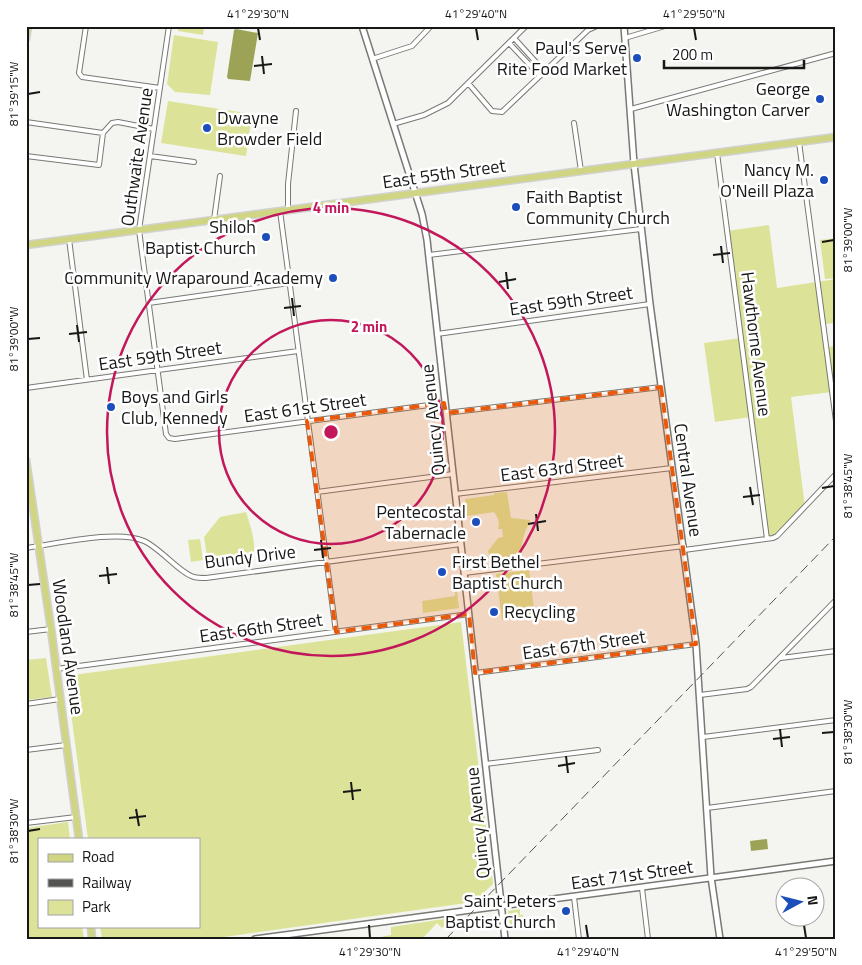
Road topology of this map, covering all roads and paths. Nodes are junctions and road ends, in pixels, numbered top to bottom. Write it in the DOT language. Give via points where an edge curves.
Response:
graph roads {
  1 [pos="28,26"];
  2 [pos="86,26"];
  3 [pos="169,26"];
  4 [pos="362,26"];
  5 [pos="431,26"];
  6 [pos="526,26"];
  7 [pos="597,26"];
  8 [pos="624,26"];
  9 [pos="665,26"];
  10 [pos="587,28"];
  11 [pos="26,38"];
  12 [pos="514,38"];
  13 [pos="625,38"];
  14 [pos="509,43"];
  15 [pos="836,52"];
  16 [pos="372,59"];
  17 [pos="545,72"];
  18 [pos="540,76"];
  19 [pos="468,83"];
  20 [pos="160,88"];
  21 [pos="631,109"];
  22 [pos="296,111"];
  23 [pos="26,122"];
  24 [pos="574,123"];
  25 [pos="393,124"];
  26 [pos="154,128"];
  27 [pos="103,133"];
  28 [pos="836,137"];
  29 [pos="800,142"];
  30 [pos="717,153"];
  31 [pos="26,156"];
  32 [pos="150,156"];
  33 [pos="194,162"];
  34 [pos="634,164"];
  35 [pos="581,171"];
  36 [pos="220,176"];
  37 [pos="415,193"];
  38 [pos="288,210"];
  39 [pos="280,211"];
  40 [pos="214,220"];
  41 [pos="641,229"];
  42 [pos="139,230"];
  43 [pos="69,240"];
  44 [pos="26,245"];
  45 [pos="429,255"];
  46 [pos="289,283"];
  47 [pos="149,303"];
  48 [pos="650,304"];
  49 [pos="437,334"];
  50 [pos="298,351"];
  51 [pos="157,371"];
  52 [pos="87,380"];
  53 [pos="661,387"];
  54 [pos="26,388"];
  55 [pos="444,402"];
  56 [pos="446,413"];
  57 [pos="307,421"];
  58 [pos="836,421"];
  59 [pos="170,438"];
  60 [pos="26,460"];
  61 [pos="672,468"];
  62 [pos="453,474"];
  63 [pos="836,474"];
  64 [pos="317,492"];
  65 [pos="455,494"];
  66 [pos="767,539"];
  67 [pos="461,544"];
  68 [pos="39,546"];
  69 [pos="26,548"];
  70 [pos="684,548"];
  71 [pos="327,562"];
  72 [pos="464,573"];
  73 [pos="836,600"];
  74 [pos="469,614"];
  75 [pos="51,629"];
  76 [pos="26,632"];
  77 [pos="336,632"];
  78 [pos="696,644"];
  79 [pos="836,651"];
  80 [pos="780,658"];
  81 [pos="56,669"];
  82 [pos="475,673"];
  83 [pos="700,695"];
  84 [pos="60,699"];
  85 [pos="26,704"];
  86 [pos="836,720"];
  87 [pos="703,737"];
  88 [pos="66,745"];
  89 [pos="26,750"];
  90 [pos="598,750"];
  91 [pos="485,764"];
  92 [pos="836,791"];
  93 [pos="707,808"];
  94 [pos="76,817"];
  95 [pos="26,823"];
  96 [pos="79,838"];
  97 [pos="836,861"];
  98 [pos="711,877"];
  99 [pos="642,888"];
  100 [pos="574,897"];
  101 [pos="501,906"];
  102 [pos="270,938"];
  103 [pos="255,939"];
  104 [pos="505,939"];
  105 [pos="579,939"];
  106 [pos="648,939"];
  107 [pos="720,939"];
  1 -- 11 [label="main road"];
  2 -- 20 [label="street" via="79,73 82,77"];
  3 -- 20 [label="street, Outhwaite Avenue"];
  4 -- 16 [label="street, Quincy Avenue"];
  5 -- 16 [label="street" via="412,46"];
  6 -- 12 [label="street"];
  7 -- 10 [label="street"];
  8 -- 13 [label="street, Central Avenue"];
  9 -- 13 [label="street"];
  10 -- 17 [label="street"];
  12 -- 14 [label="street"];
  12 -- 17 [label="street"];
  13 -- 21 [label="street, Central Avenue"];
  14 -- 18 [label="street"];
  14 -- 19 [label="street"];
  15 -- 21 [label="street"];
  16 -- 25 [label="street, Quincy Avenue"];
  17 -- 18 [label="street"];
  18 -- 19 [label="street" via="505,110 498,112 492,111"];
  19 -- 25 [label="street" via="448,103"];
  20 -- 26 [label="street, Outhwaite Avenue"];
  21 -- 34 [label="street, Central Avenue"];
  22 -- 38 [label="street"];
  23 -- 27 [label="street"];
  24 -- 35 [label="street"];
  25 -- 37 [label="street, Quincy Avenue"];
  26 -- 27 [label="street" via="118,122 112,123"];
  26 -- 32 [label="street, Outhwaite Avenue"];
  27 -- 31 [label="street" via="99,165"];
  28 -- 29 [label="main road, East 55th Street"];
  29 -- 30 [label="main road, East 55th Street"];
  29 -- 58 [label="street"];
  30 -- 34 [label="main road, East 55th Street"];
  30 -- 66 [label="street, Hawthorne Avenue"];
  32 -- 33 [label="street"];
  32 -- 42 [label="street, Outhwaite Avenue"];
  34 -- 35 [label="main road, East 55th Street"];
  34 -- 41 [label="street, Central Avenue"];
  35 -- 37 [label="main road, East 55th Street"];
  36 -- 40 [label="street"];
  37 -- 38 [label="main road, East 55th Street"];
  37 -- 45 [label="street, Quincy Avenue"];
  38 -- 39 [label="main road, East 55th Street"];
  39 -- 40 [label="main road, East 55th Street"];
  39 -- 46 [label="street"];
  40 -- 42 [label="main road, East 55th Street"];
  41 -- 45 [label="street"];
  41 -- 48 [label="street, Central Avenue"];
  42 -- 43 [label="main road, East 55th Street"];
  42 -- 47 [label="street, Outhwaite Avenue"];
  43 -- 44 [label="main road, East 55th Street"];
  43 -- 52 [label="street"];
  45 -- 49 [label="street, Quincy Avenue"];
  46 -- 47 [label="street"];
  46 -- 50 [label="street"];
  47 -- 51 [label="street, Outhwaite Avenue"];
  48 -- 49 [label="street, East 59th Street"];
  48 -- 53 [label="street, Central Avenue"];
  49 -- 55 [label="street, Quincy Avenue"];
  50 -- 51 [label="street, East 59th Street"];
  50 -- 57 [label="street"];
  51 -- 52 [label="street, East 59th Street"];
  51 -- 59 [label="street, Outhwaite Avenue" via="166,434"];
  52 -- 54 [label="street, East 59th Street"];
  53 -- 56 [label="street"];
  53 -- 61 [label="street, Central Avenue"];
  55 -- 56 [label="street, Quincy Avenue"];
  55 -- 57 [label="street, East 61st Street"];
  56 -- 62 [label="street, Quincy Avenue"];
  57 -- 59 [label="street, East 61st Street"];
  57 -- 64 [label="street"];
  60 -- 68 [label="main road, Woodland Avenue"];
  61 -- 65 [label="street, East 63rd Street"];
  61 -- 70 [label="street, Central Avenue"];
  62 -- 64 [label="street"];
  62 -- 65 [label="street, Quincy Avenue"];
  63 -- 66 [label="street" via="777,536"];
  64 -- 71 [label="street"];
  65 -- 67 [label="street, Quincy Avenue"];
  66 -- 70 [label="street"];
  67 -- 71 [label="street, Bundy Drive"];
  67 -- 72 [label="street, Quincy Avenue"];
  68 -- 69 [label="street"];
  68 -- 71 [label="street, Bundy Drive" via="128,537 151,545 194,577 206,578"];
  68 -- 75 [label="main road, Woodland Avenue"];
  70 -- 72 [label="street"];
  70 -- 78 [label="street, Central Avenue"];
  71 -- 77 [label="street"];
  72 -- 74 [label="street, Quincy Avenue"];
  73 -- 80 [label="street"];
  74 -- 77 [label="street, East 66th Street"];
  74 -- 82 [label="street, Quincy Avenue"];
  75 -- 76 [label="street"];
  75 -- 81 [label="main road, Woodland Avenue"];
  77 -- 81 [label="street, East 66th Street"];
  78 -- 82 [label="street, East 67th Street"];
  78 -- 83 [label="street, Central Avenue"];
  79 -- 80 [label="street"];
  80 -- 83 [label="street" via="747,689"];
  81 -- 84 [label="main road, Woodland Avenue"];
  82 -- 91 [label="street, Quincy Avenue"];
  83 -- 87 [label="street, Central Avenue"];
  84 -- 85 [label="street"];
  84 -- 88 [label="main road, Woodland Avenue"];
  86 -- 87 [label="street"];
  87 -- 93 [label="street, Central Avenue"];
  88 -- 89 [label="street"];
  88 -- 94 [label="main road, Woodland Avenue"];
  90 -- 91 [label="street"];
  91 -- 101 [label="street, Quincy Avenue"];
  92 -- 93 [label="street"];
  93 -- 98 [label="street, Central Avenue"];
  94 -- 95 [label="street"];
  94 -- 96 [label="main road, Woodland Avenue"];
  97 -- 98 [label="street, East 71st Street"];
  98 -- 99 [label="street, East 71st Street"];
  98 -- 107 [label="street, Central Avenue"];
  99 -- 100 [label="street, East 71st Street"];
  99 -- 106 [label="street"];
  100 -- 101 [label="street, East 71st Street"];
  100 -- 105 [label="street"];
  101 -- 102 [label="street, East 71st Street"];
  101 -- 104 [label="street, Quincy Avenue"];
  102 -- 103 [label="street, East 71st Street"];
}
